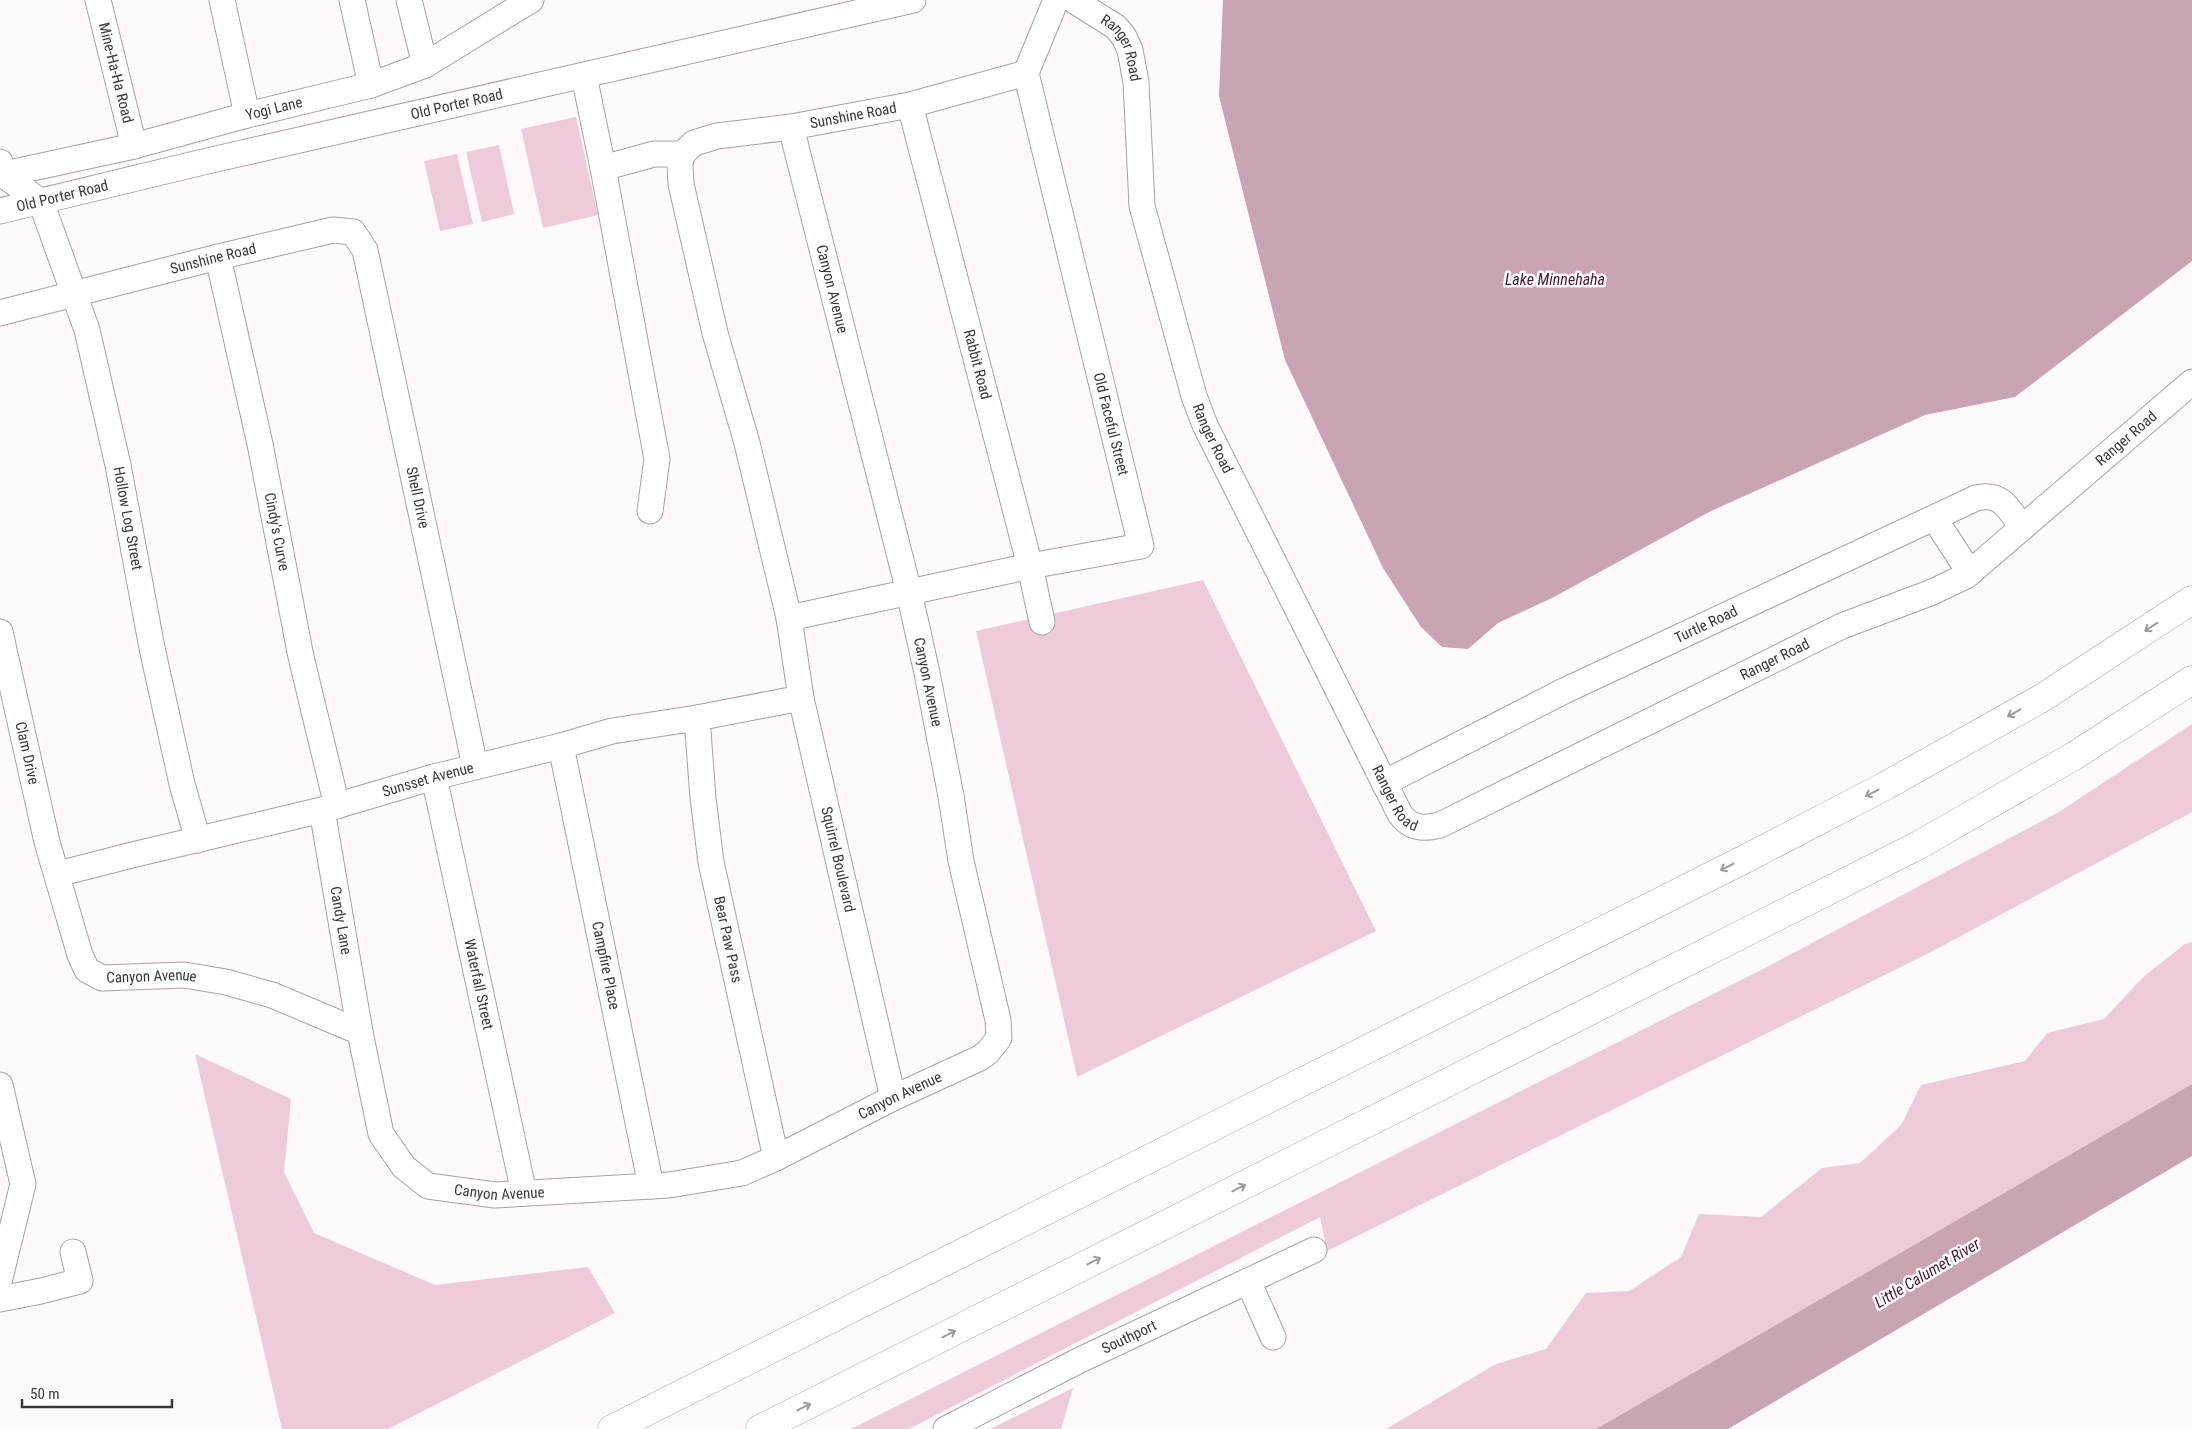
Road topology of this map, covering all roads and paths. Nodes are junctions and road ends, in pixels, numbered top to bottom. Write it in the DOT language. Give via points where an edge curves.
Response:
graph roads {
  1 [pos="98,0"];
  2 [pos="222,0"];
  3 [pos="352,0"];
  4 [pos="409,0"];
  5 [pos="531,0"];
  6 [pos="913,0"];
  7 [pos="1056,0"];
  8 [pos="1073,0"];
  9 [pos="425,65"];
  10 [pos="1026,73"];
  11 [pos="584,76"];
  12 [pos="371,85"];
  13 [pos="910,105"];
  14 [pos="247,115"];
  15 [pos="791,127"];
  16 [pos="134,146"];
  17 [pos="682,154"];
  18 [pos="603,168"];
  19 [pos="1,170"];
  20 [pos="40,202"];
  21 [pos="0,211"];
  22 [pos="353,232"];
  23 [pos="218,257"];
  24 [pos="74,295"];
  25 [pos="0,313"];
  26 [pos="2192,382"];
  27 [pos="650,511"];
  28 [pos="1934,518"];
  29 [pos="2022,528"];
  30 [pos="1030,566"];
  31 [pos="1970,573"];
  32 [pos="909,592"];
  33 [pos="2192,600"];
  34 [pos="789,618"];
  35 [pos="1042,622"];
  36 [pos="0,632"];
  37 [pos="2192,680"];
  38 [pos="802,698"];
  39 [pos="697,718"];
  40 [pos="560,746"];
  41 [pos="475,766"];
  42 [pos="434,777"];
  43 [pos="1384,783"];
  44 [pos="329,808"];
  45 [pos="198,840"];
  46 [pos="58,874"];
  47 [pos="360,1032"];
  48 [pos="0,1085"];
  49 [pos="893,1098"];
  50 [pos="776,1158"];
  51 [pos="651,1186"];
  52 [pos="524,1193"];
  53 [pos="1314,1250"];
  54 [pos="73,1252"];
  55 [pos="0,1278"];
  56 [pos="1248,1281"];
  57 [pos="0,1299"];
  58 [pos="1273,1337"];
  59 [pos="612,1429"];
  60 [pos="760,1429"];
  61 [pos="946,1429"];
  1 -- 16 [label="street, Mine-Ha-Ha Road"];
  2 -- 14 [label="street"];
  3 -- 12 [label="street"];
  4 -- 9 [label="street"];
  5 -- 9 [label="street, Yogi Lane"];
  6 -- 11 [label="street, Old Porter Road"];
  7 -- 10 [label="street"];
  8 -- 43 [label="street, Ranger Road" via="1116,27 1130,50 1136,82 1142,206 1205,426"];
  9 -- 12 [label="street, Yogi Lane"];
  10 -- 13 [label="street, Sunshine Road"];
  10 -- 30 [label="street, Old Faceful Street" via="1141,546"];
  11 -- 18 [label="street"];
  11 -- 20 [label="street, Old Porter Road"];
  12 -- 14 [label="street, Yogi Lane"];
  13 -- 15 [label="street, Sunshine Road"];
  13 -- 30 [label="street, Rabbit Road"];
  14 -- 16 [label="street, Yogi Lane"];
  15 -- 17 [label="street, Sunshine Road" via="712,138 694,143"];
  15 -- 32 [label="street, Canyon Avenue"];
  16 -- 19 [label="street, Yogi Lane"];
  17 -- 18 [label="street" via="654,154"];
  17 -- 34 [label="street" via="680,174 685,203 715,333 748,443"];
  18 -- 27 [label="street" via="657,459"];
  19 -- 20 [label="street"];
  20 -- 21 [label="street, Old Porter Road"];
  20 -- 24 [label="street, Hollow Log Street"];
  22 -- 23 [label="street, Sunshine Road" via="333,230"];
  22 -- 41 [label="street, Shell Drive" via="365,250"];
  23 -- 24 [label="street, Sunshine Road"];
  23 -- 44 [label="street, Cindy's Curve" via="260,444"];
  24 -- 25 [label="street"];
  24 -- 45 [label="street, Hollow Log Street" via="87,330 118,465 152,648 182,784"];
  26 -- 29 [label="street, Ranger Road"];
  28 -- 29 [label="street, Turtle Road" via="1976,498 1993,496 2006,506"];
  28 -- 31 [label="street"];
  28 -- 43 [label="street, Turtle Road" via="1564,691"];
  29 -- 31 [label="street, Ranger Road"];
  30 -- 32 [label="street, Old Faceful Street"];
  30 -- 35 [label="street, Rabbit Road"];
  31 -- 43 [label="street, Ranger Road" via="1930,594 1842,626 1440,825 1420,828 1405,822"];
  32 -- 34 [label="street, Old Faceful Street"];
  32 -- 49 [label="street, Canyon Avenue" via="999,1038 980,1058"];
  33 -- 59 [label="highway, one-way" via="2042,698 1887,785"];
  34 -- 38 [label="street, Squirrel Boulevard"];
  36 -- 46 [label="street, Clam Drive" via="47,842"];
  60 -- 37 [label="highway, one-way" via="1918,844 2074,756"];
  38 -- 39 [label="street, Sunsset Avenue"];
  38 -- 49 [label="street, Squirrel Boulevard"];
  39 -- 40 [label="street, Sunsset Avenue" via="612,731"];
  39 -- 50 [label="street, Bear Paw Pass" via="711,862"];
  40 -- 41 [label="street, Sunsset Avenue"];
  40 -- 51 [label="street, Campfire Place"];
  41 -- 42 [label="street, Sunsset Avenue"];
  42 -- 44 [label="street, Sunsset Avenue"];
  42 -- 52 [label="street, Waterfall Street"];
  44 -- 45 [label="street, Sunsset Avenue"];
  44 -- 47 [label="street, Candy Lane"];
  45 -- 46 [label="street, Sunsset Avenue"];
  46 -- 47 [label="street, Canyon Avenue" via="80,955 87,970 102,978 184,975 226,982 272,995"];
  47 -- 52 [label="street, Canyon Avenue" via="381,1134 404,1167 428,1186 495,1195"];
  48 -- 55 [label="street" via="23,1184"];
  49 -- 50 [label="street, Canyon Avenue"];
  50 -- 51 [label="street, Canyon Avenue" via="742,1172"];
  51 -- 52 [label="street, Canyon Avenue"];
  53 -- 56 [label="street, Southport"];
  54 -- 57 [label="street" via="80,1281"];
  56 -- 58 [label="street"];
  56 -- 61 [label="street, Southport" via="1080,1360"];
}
